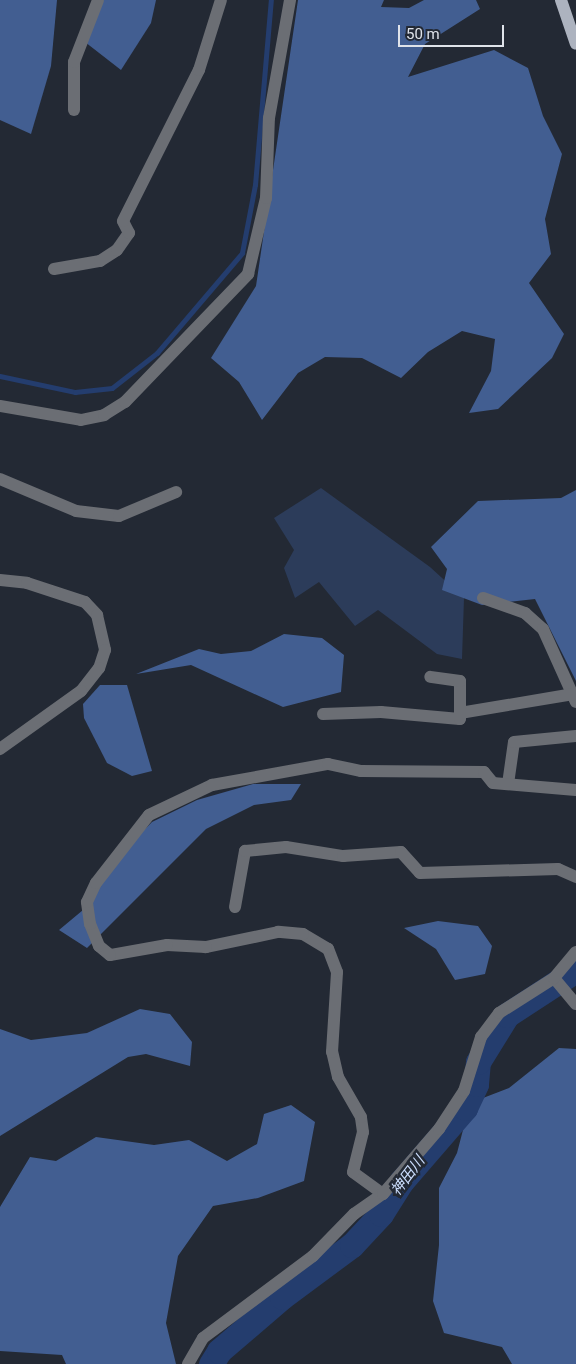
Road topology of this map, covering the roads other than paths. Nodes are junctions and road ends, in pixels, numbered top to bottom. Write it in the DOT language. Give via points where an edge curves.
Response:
graph roads {
  1 [pos="98,0"];
  2 [pos="221,0"];
  3 [pos="290,0"];
  4 [pos="562,0"];
  5 [pos="571,15"];
  6 [pos="576,44"];
  7 [pos="74,110"];
  8 [pos="54,269"];
  9 [pos="0,406"];
  10 [pos="0,479"];
  11 [pos="176,492"];
  12 [pos="0,580"];
  13 [pos="483,598"];
  14 [pos="430,677"];
  15 [pos="574,698"];
  16 [pos="460,713"];
  17 [pos="323,714"];
  18 [pos="576,736"];
  19 [pos="0,748"];
  20 [pos="508,784"];
  21 [pos="576,790"];
  22 [pos="576,877"];
  23 [pos="235,907"];
  24 [pos="576,952"];
  25 [pos="554,978"];
  26 [pos="576,1004"];
  27 [pos="383,1194"];
  28 [pos="188,1364"];
  1 -- 7 [label="street" via="74,62"];
  2 -- 8 [label="street" via="199,70 123,221 129,233 117,250 100,261"];
  3 -- 9 [label="street" via="269,118 266,198 248,274 125,402 104,415 81,420"];
  4 -- 5 [label="main road"];
  5 -- 6 [label="main road"];
  10 -- 11 [label="street" via="76,511 119,516"];
  12 -- 19 [label="street" via="27,583 85,602 97,615 105,650 99,668 81,691"];
  13 -- 15 [label="street" via="525,613 543,629"];
  14 -- 16 [label="street" via="460,681"];
  15 -- 16 [label="street"];
  16 -- 17 [label="street" via="460,718 443,719 380,712"];
  18 -- 20 [label="street" via="514,742"];
  20 -- 21 [label="street"];
  20 -- 27 [label="street" via="493,783 484,772 361,771 328,764 212,785 149,814 116,853 88,902 99,946 110,955 167,945 206,947 278,932 303,934 328,949 338,972 332,1052 338,1077 362,1117 363,1132 353,1172"];
  22 -- 23 [label="street" via="558,870 420,872 401,852 342,856 286,847 245,851"];
  24 -- 25 [label="street"];
  25 -- 26 [label="street"];
  25 -- 27 [label="street" via="499,1013 481,1037 464,1091 439,1129"];
  27 -- 28 [label="street" via="354,1214 313,1256 203,1338"];
}
